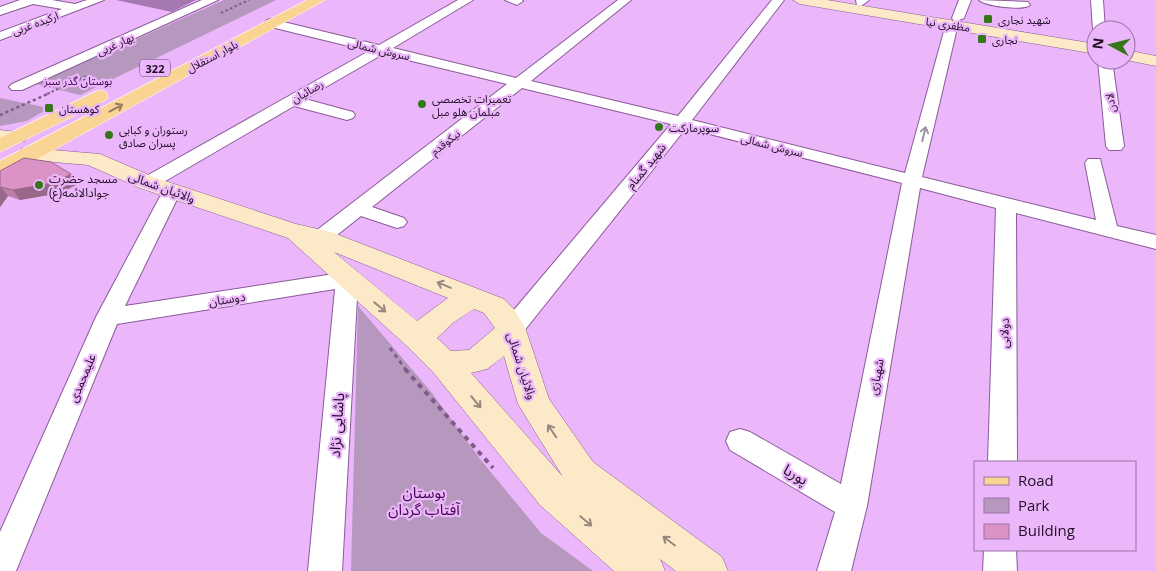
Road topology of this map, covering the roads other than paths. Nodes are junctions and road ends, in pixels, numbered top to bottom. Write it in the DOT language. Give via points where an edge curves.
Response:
graph roads {
  1 [pos="32,0"];
  2 [pos="98,0"];
  3 [pos="212,0"];
  4 [pos="291,0"];
  5 [pos="318,0"];
  6 [pos="467,0"];
  7 [pos="625,0"];
  8 [pos="778,0"];
  9 [pos="800,0"];
  10 [pos="964,0"];
  11 [pos="985,0"];
  12 [pos="1097,0"];
  13 [pos="856,1"];
  14 [pos="1024,5"];
  15 [pos="77,8"];
  16 [pos="0,11"];
  17 [pos="1098,20"];
  18 [pos="955,21"];
  19 [pos="271,24"];
  20 [pos="0,36"];
  21 [pos="1086,39"];
  22 [pos="1086,47"];
  23 [pos="1136,47"];
  24 [pos="380,50"];
  25 [pos="1156,50"];
  26 [pos="1136,56"];
  27 [pos="1156,59"];
  28 [pos="150,70"];
  29 [pos="1106,70"];
  30 [pos="519,83"];
  31 [pos="18,88"];
  32 [pos="115,88"];
  33 [pos="291,100"];
  34 [pos="348,115"];
  35 [pos="682,122"];
  36 [pos="58,139"];
  37 [pos="12,143"];
  38 [pos="1115,146"];
  39 [pos="0,152"];
  40 [pos="92,159"];
  41 [pos="1094,163"];
  42 [pos="0,170"];
  43 [pos="912,182"];
  44 [pos="148,183"];
  45 [pos="172,191"];
  46 [pos="1006,204"];
  47 [pos="359,209"];
  48 [pos="397,222"];
  49 [pos="1108,230"];
  50 [pos="308,238"];
  51 [pos="1156,242"];
  52 [pos="347,280"];
  53 [pos="475,297"];
  54 [pos="108,317"];
  55 [pos="511,330"];
  56 [pos="419,339"];
  57 [pos="444,364"];
  58 [pos="740,441"];
  59 [pos="1002,461"];
  60 [pos="852,506"];
  61 [pos="1000,551"];
  62 [pos="0,570"];
  63 [pos="325,571"];
  64 [pos="645,571"];
  65 [pos="708,571"];
  66 [pos="834,571"];
  67 [pos="1000,571"];
  1 -- 15 [label="street"];
  1 -- 16 [label="street"];
  2 -- 15 [label="street, ارکیده غربی"];
  3 -- 31 [label="street, بهار غربی"];
  4 -- 28 [label="main road, بلوار استقلال / 322"];
  5 -- 19 [label="main road, بلوار استقلال / 322"];
  6 -- 24 [label="street, رضائیان"];
  7 -- 30 [label="street, نیکوقدم"];
  8 -- 35 [label="street, شهید گمنام"];
  9 -- 18 [label="main road, مظفری نیا"];
  10 -- 18 [label="street, شهبازی"];
  11 -- 14 [label="street"];
  12 -- 17 [label="street"];
  13 -- 18 [label="main road, مظفری نیا"];
  15 -- 20 [label="street, ارکیده غربی"];
  18 -- 21 [label="main road, مظفری نیا"];
  18 -- 22 [label="main road, مظفری نیا"];
  43 -- 18 [label="street, شهبازی, one-way"];
  19 -- 24 [label="street, سروش شمالی"];
  36 -- 19 [label="main road, بلوار استقلال / 322, one-way"];
  23 -- 25 [label="main road"];
  24 -- 30 [label="street, سروش شمالی"];
  24 -- 33 [label="street, رضائیان"];
  26 -- 27 [label="main road"];
  29 -- 38 [label="street, لادن"];
  30 -- 35 [label="street, سروش شمالی"];
  30 -- 47 [label="street, نیکوقدم"];
  32 -- 37 [label="main road, بلوار استقلال / 322"];
  33 -- 34 [label="street"];
  33 -- 44 [label="street, رضائیان"];
  35 -- 43 [label="street, سروش شمالی"];
  35 -- 55 [label="street, شهید گمنام"];
  36 -- 37 [label="main road, بلوار استقلال / 322"];
  36 -- 40 [label="main road, والائیان شمالی" via="85,149"];
  37 -- 39 [label="main road"];
  37 -- 40 [label="main road, والائیان شمالی"];
  37 -- 42 [label="main road, بلوار استقلال / 322"];
  40 -- 44 [label="main road, والائیان شمالی"];
  41 -- 49 [label="street"];
  43 -- 46 [label="street, سروش شمالی"];
  43 -- 60 [label="street, شهبازی"];
  44 -- 45 [label="main road, والائیان شمالی"];
  45 -- 50 [label="main road, والائیان شمالی"];
  45 -- 54 [label="street, علیمحمدی"];
  46 -- 49 [label="street, سروش شمالی"];
  46 -- 59 [label="street, دولابی"];
  47 -- 48 [label="street"];
  47 -- 50 [label="street, نیکوقدم"];
  49 -- 51 [label="street, سروش شمالی"];
  50 -- 52 [label="main road, والائیان شمالی"];
  53 -- 50 [label="main road, والائیان شمالی, one-way"];
  52 -- 54 [label="street, دوستان"];
  52 -- 56 [label="main road, والائیان شمالی, one-way"];
  52 -- 63 [label="street, پاشایی نژاد"];
  53 -- 55 [label="main road, والائیان شمالی" via="494,306"];
  53 -- 56 [label="main road" via="429,324"];
  54 -- 62 [label="street, علیمحمدی"];
  55 -- 57 [label="main road" via="476,361"];
  65 -- 55 [label="main road, والائیان شمالی, one-way" via="580,473 534,404"];
  56 -- 57 [label="main road, والائیان شمالی"];
  57 -- 64 [label="main road, والائیان شمالی, one-way" via="553,493"];
  58 -- 60 [label="street, پوریا"];
  60 -- 66 [label="street, شهبازی"];
  61 -- 67 [label="street"];
}
